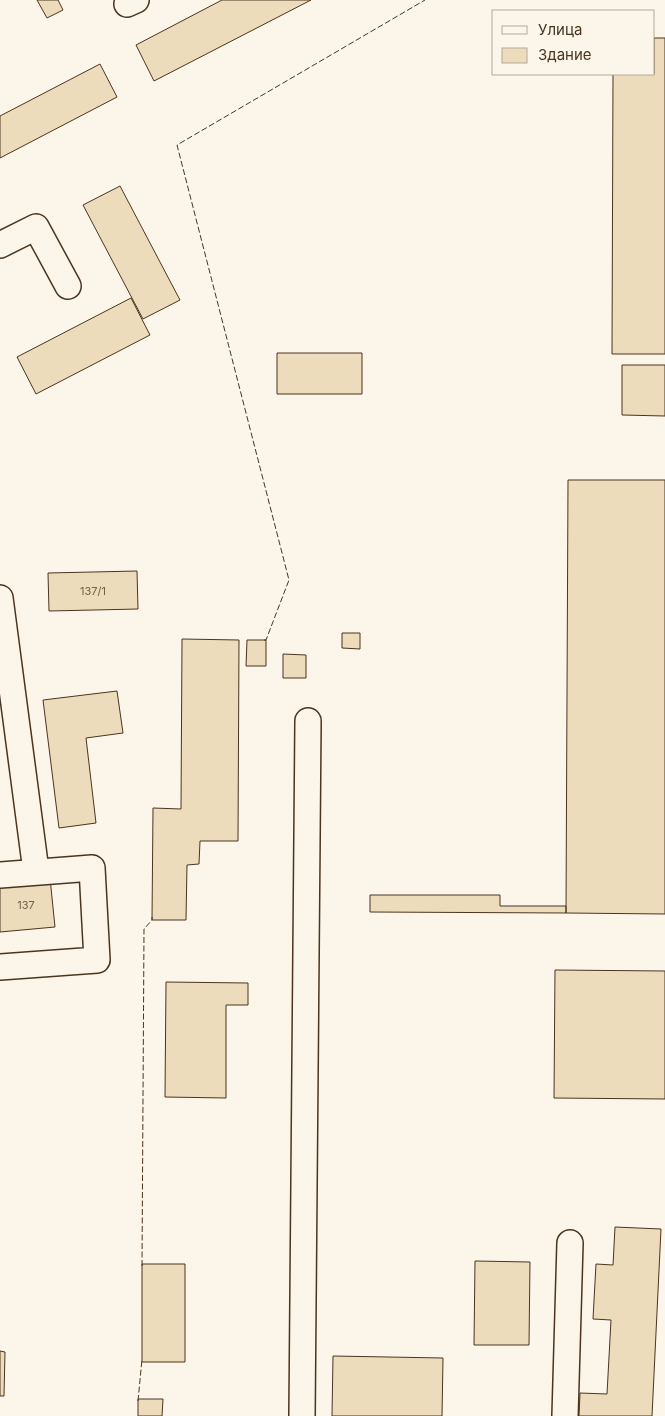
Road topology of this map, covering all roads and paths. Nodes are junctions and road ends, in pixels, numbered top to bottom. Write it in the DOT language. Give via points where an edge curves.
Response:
graph roads {
  1 [pos="0,245"];
  2 [pos="68,286"];
  3 [pos="0,598"];
  4 [pos="308,721"];
  5 [pos="36,871"];
  6 [pos="0,875"];
  7 [pos="0,967"];
  8 [pos="570,1243"];
  9 [pos="302,1416"];
  10 [pos="565,1416"];
  1 -- 2 [label="lane" via="36,227"];
  3 -- 5 [label="lane"];
  4 -- 9 [label="lane"];
  5 -- 6 [label="lane"];
  5 -- 7 [label="lane" via="92,868 97,960"];
  8 -- 10 [label="lane"];
}
